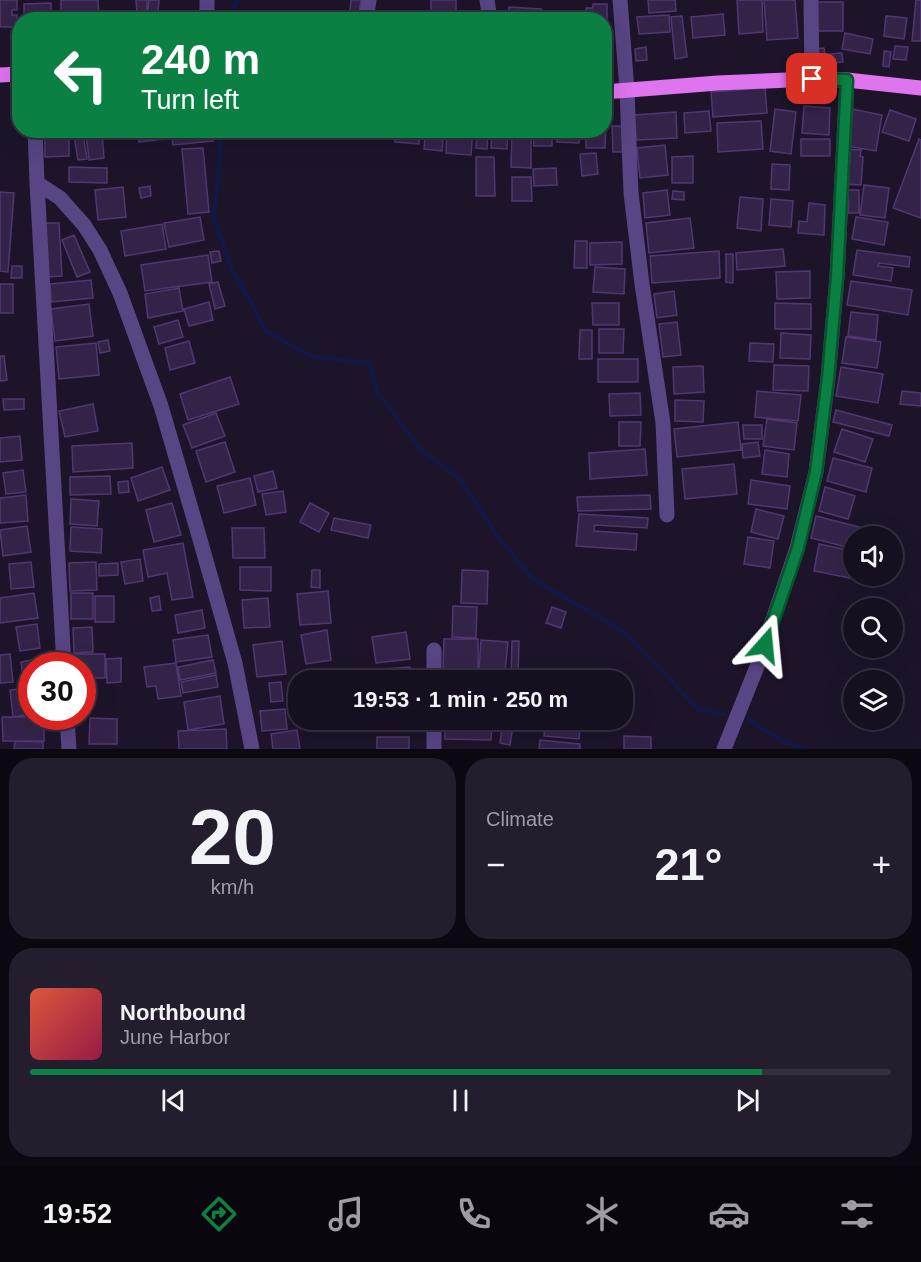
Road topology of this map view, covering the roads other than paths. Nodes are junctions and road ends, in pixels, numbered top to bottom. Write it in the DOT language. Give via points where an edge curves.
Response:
graph roads {
  1 [pos="620,0"];
  2 [pos="810,0"];
  3 [pos="812,79"];
  4 [pos="847,80"];
  5 [pos="921,88"];
  6 [pos="627,90"];
  7 [pos="612,91"];
  8 [pos="35,138"];
  9 [pos="37,183"];
  10 [pos="667,515"];
  11 [pos="434,650"];
  12 [pos="63,652"];
  13 [pos="434,670"];
  14 [pos="68,730"];
  15 [pos="434,730"];
  16 [pos="69,749"];
  17 [pos="252,749"];
  18 [pos="434,749"];
  19 [pos="724,749"];
  1 -- 6 [label="street"];
  2 -- 3 [label="street"];
  3 -- 4 [label="main road"];
  3 -- 6 [label="main road"];
  4 -- 5 [label="main road"];
  4 -- 19 [label="street" via="837,277 816,472 798,548"];
  6 -- 7 [label="main road"];
  6 -- 10 [label="street" via="631,193 663,423"];
  8 -- 9 [label="street"];
  9 -- 12 [label="street"];
  9 -- 17 [label="street" via="60,198 84,225 120,293 161,406 199,536 235,663"];
  11 -- 13 [label="street"];
  14 -- 16 [label="street"];
  15 -- 18 [label="street"];
}
